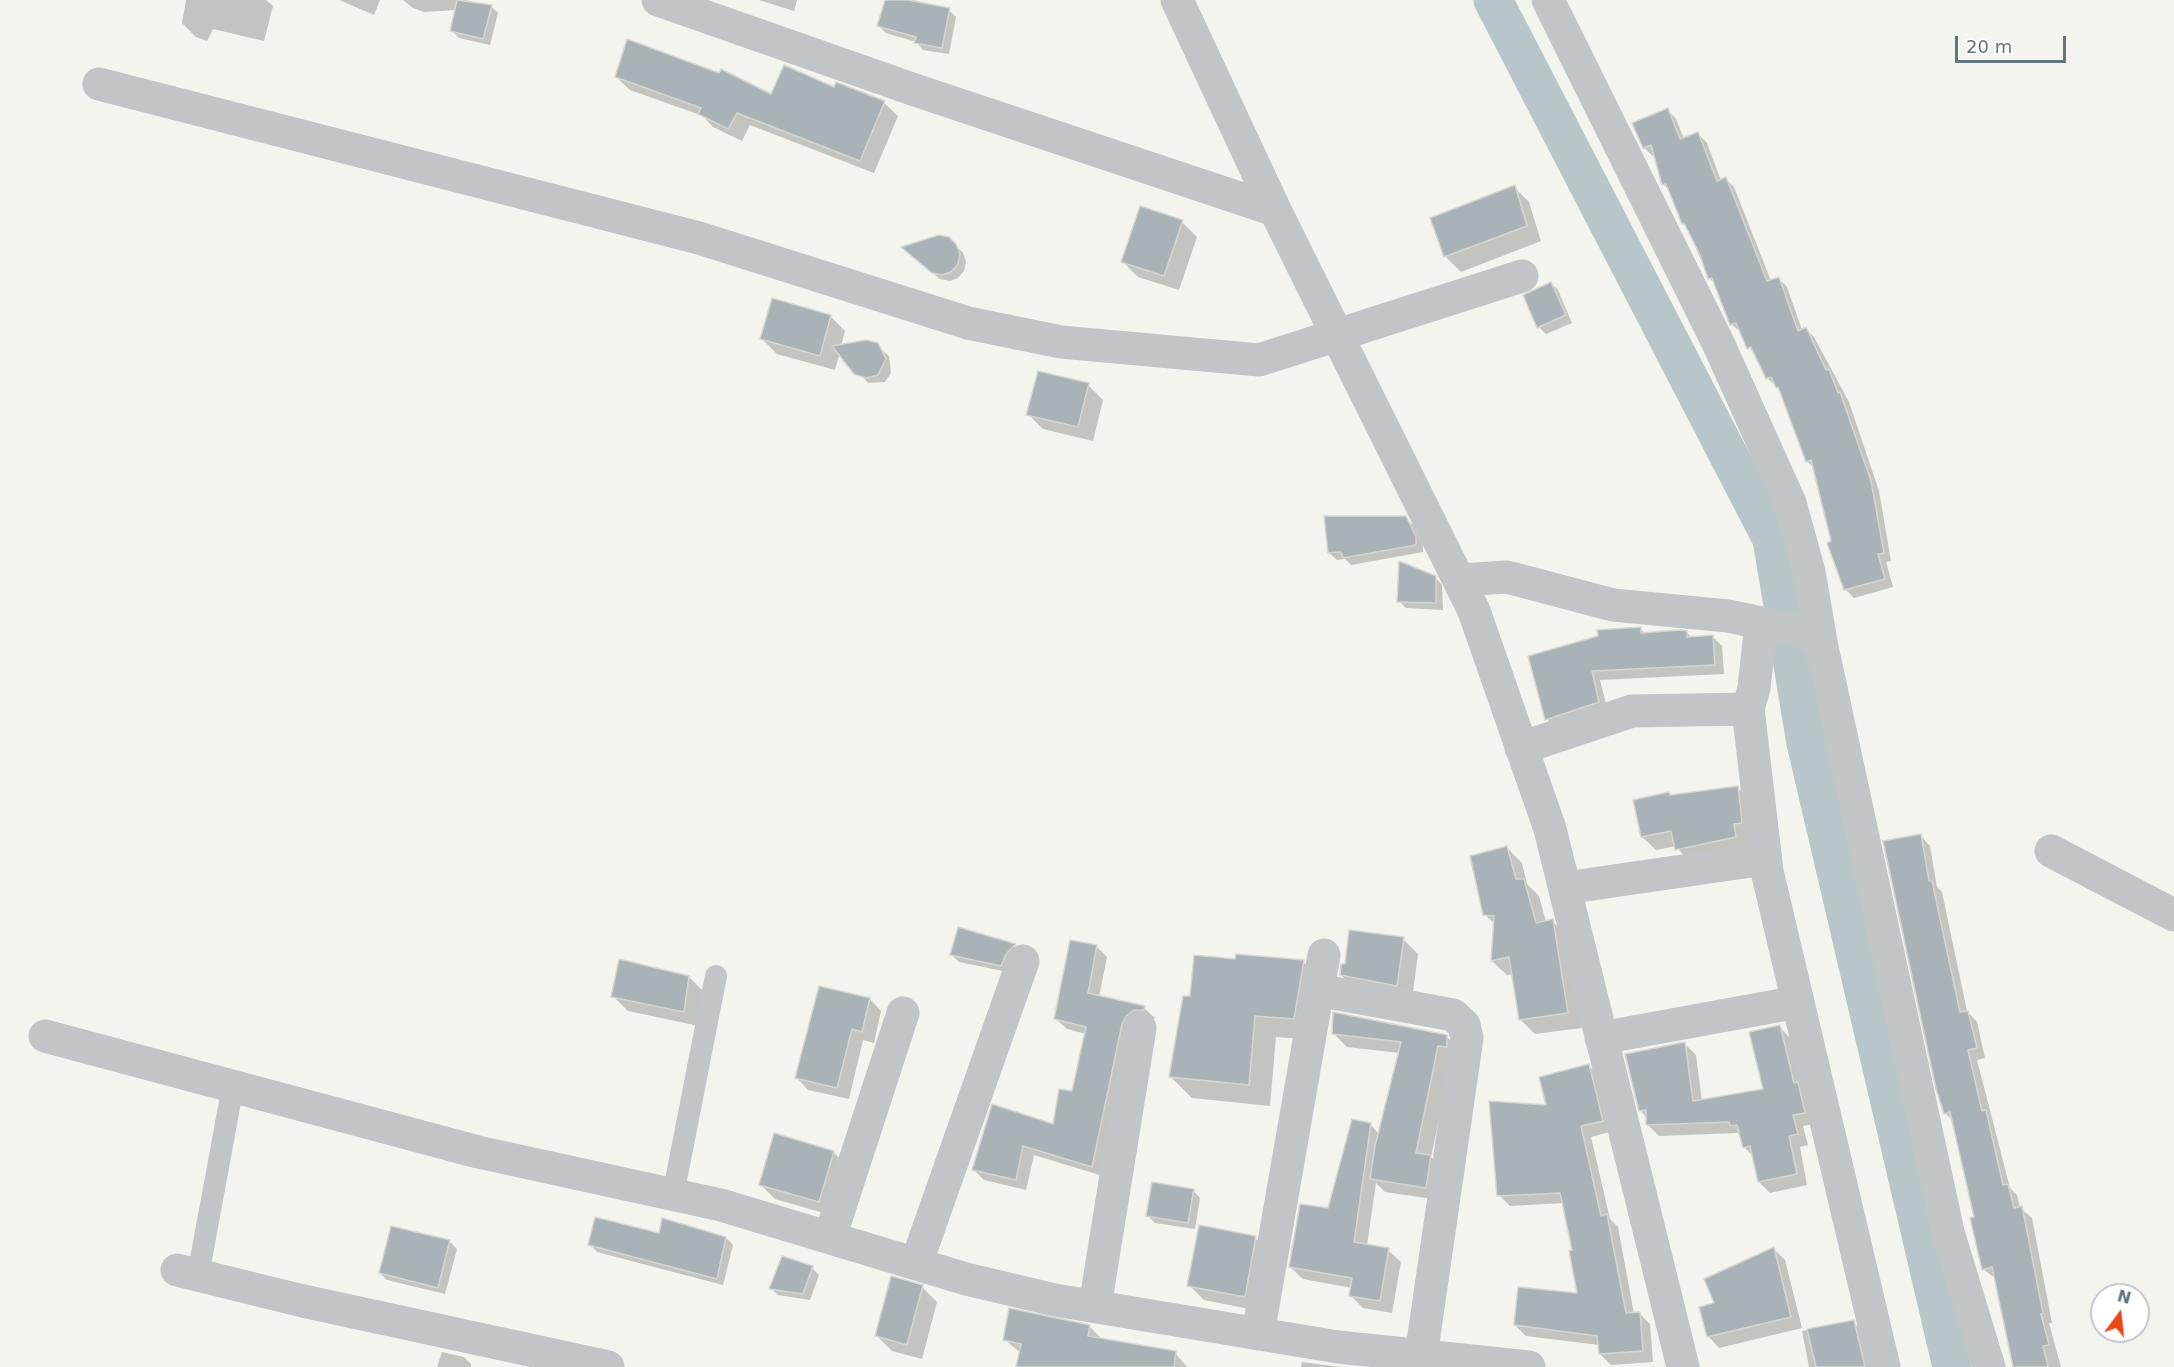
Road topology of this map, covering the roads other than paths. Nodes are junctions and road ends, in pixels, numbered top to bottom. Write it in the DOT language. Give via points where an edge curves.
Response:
graph roads {
  1 [pos="657,0"];
  2 [pos="1177,0"];
  3 [pos="1548,0"];
  4 [pos="99,84"];
  5 [pos="1275,210"];
  6 [pos="1522,276"];
  7 [pos="1337,337"];
  8 [pos="1460,580"];
  9 [pos="1769,624"];
  10 [pos="1816,644"];
  11 [pos="1748,709"];
  12 [pos="1521,748"];
  13 [pos="2051,851"];
  14 [pos="1766,859"];
  15 [pos="1565,888"];
  16 [pos="2174,915"];
  17 [pos="1324,955"];
  18 [pos="1023,961"];
  19 [pos="716,976"];
  20 [pos="1317,990"];
  21 [pos="1798,1002"];
  22 [pos="903,1013"];
  23 [pos="1140,1028"];
  24 [pos="45,1036"];
  25 [pos="1601,1038"];
  26 [pos="233,1086"];
  27 [pos="673,1194"];
  28 [pos="830,1237"];
  29 [pos="916,1264"];
  30 [pos="187,1273"];
  31 [pos="1095,1306"];
  32 [pos="1258,1334"];
  33 [pos="1421,1356"];
  34 [pos="608,1367"];
  35 [pos="1529,1367"];
  36 [pos="1683,1367"];
  37 [pos="1884,1367"];
  38 [pos="1989,1367"];
  1 -- 5 [label="street"];
  2 -- 5 [label="street"];
  3 -- 10 [label="street" via="1719,345 1790,503 1809,572"];
  4 -- 7 [label="street" via="699,238 979,325 1061,342 1258,360"];
  5 -- 7 [label="street"];
  6 -- 7 [label="street"];
  7 -- 8 [label="street"];
  8 -- 9 [label="street" via="1507,577 1613,605 1697,612"];
  8 -- 12 [label="street"];
  9 -- 10 [label="street"];
  9 -- 11 [label="street"];
  10 -- 38 [label="street" via="1948,1232"];
  11 -- 12 [label="street" via="1632,711"];
  11 -- 14 [label="street"];
  12 -- 15 [label="street" via="1550,830"];
  13 -- 16 [label="street"];
  14 -- 15 [label="street"];
  14 -- 21 [label="street"];
  15 -- 25 [label="street"];
  17 -- 20 [label="street"];
  18 -- 29 [label="street"];
  19 -- 27 [label="lane"];
  20 -- 32 [label="street"];
  20 -- 33 [label="street" via="1452,1015 1464,1025 1467,1038"];
  21 -- 25 [label="street"];
  21 -- 37 [label="street"];
  22 -- 28 [label="street"];
  23 -- 31 [label="street"];
  24 -- 26 [label="street"];
  25 -- 36 [label="street"];
  26 -- 27 [label="street" via="478,1152"];
  26 -- 30 [label="lane"];
  27 -- 28 [label="street"];
  28 -- 29 [label="street"];
  29 -- 31 [label="street" via="966,1280"];
  30 -- 34 [label="street"];
  31 -- 32 [label="street"];
  32 -- 33 [label="street"];
  33 -- 35 [label="street"];
}
